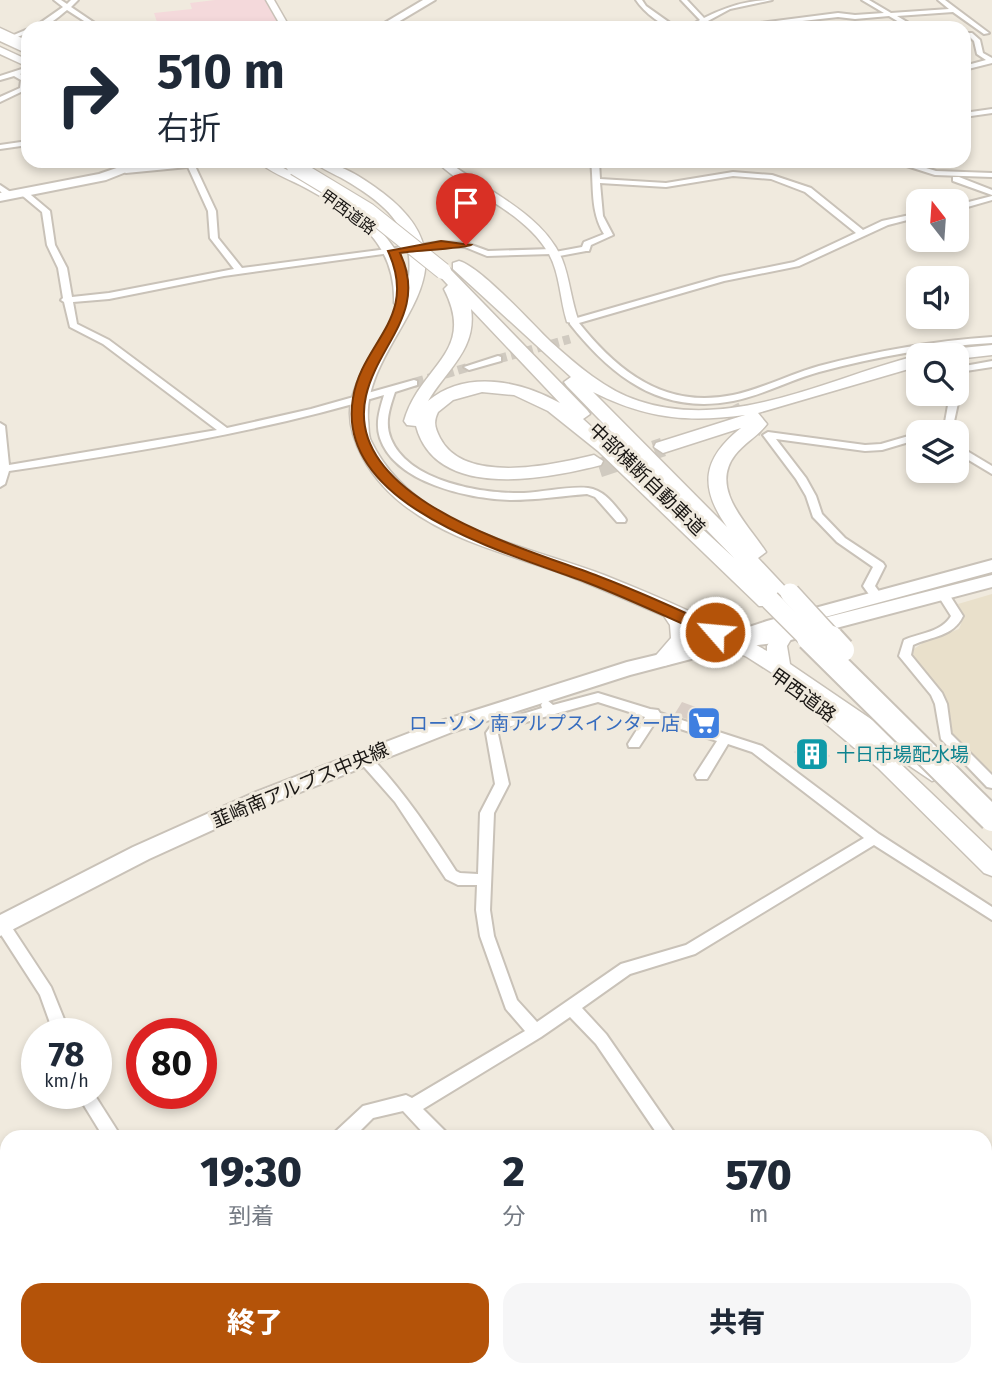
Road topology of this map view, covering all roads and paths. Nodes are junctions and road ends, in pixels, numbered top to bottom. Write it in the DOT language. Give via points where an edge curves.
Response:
graph roads {
  1 [pos="57,0"];
  2 [pos="75,0"];
  3 [pos="270,0"];
  4 [pos="430,0"];
  5 [pos="639,0"];
  6 [pos="684,0"];
  7 [pos="769,0"];
  8 [pos="865,0"];
  9 [pos="941,0"];
  10 [pos="67,6"];
  11 [pos="954,10"];
  12 [pos="891,15"];
  13 [pos="702,19"];
  14 [pos="46,21"];
  15 [pos="89,21"];
  16 [pos="282,21"];
  17 [pos="393,21"];
  18 [pos="664,21"];
  19 [pos="699,21"];
  20 [pos="785,21"];
  21 [pos="902,21"];
  22 [pos="989,32"];
  23 [pos="21,33"];
  24 [pos="971,34"];
  25 [pos="3,37"];
  26 [pos="971,37"];
  27 [pos="21,45"];
  28 [pos="0,50"];
  29 [pos="21,52"];
  30 [pos="992,61"];
  31 [pos="21,62"];
  32 [pos="971,66"];
  33 [pos="21,71"];
  34 [pos="16,74"];
  35 [pos="21,77"];
  36 [pos="0,78"];
  37 [pos="21,90"];
  38 [pos="0,100"];
  39 [pos="992,111"];
  40 [pos="971,114"];
  41 [pos="21,144"];
  42 [pos="0,147"];
  43 [pos="133,168"];
  44 [pos="150,168"];
  45 [pos="192,168"];
  46 [pos="277,168"];
  47 [pos="297,168"];
  48 [pos="316,168"];
  49 [pos="330,168"];
  50 [pos="450,168"];
  51 [pos="596,168"];
  52 [pos="918,168"];
  53 [pos="126,171"];
  54 [pos="935,173"];
  55 [pos="992,175"];
  56 [pos="598,181"];
  57 [pos="22,192"];
  58 [pos="3,193"];
  59 [pos="992,196"];
  60 [pos="970,204"];
  61 [pos="906,217"];
  62 [pos="861,233"];
  63 [pos="420,242"];
  64 [pos="393,251"];
  65 [pos="553,253"];
  66 [pos="449,269"];
  67 [pos="240,271"];
  68 [pos="65,300"];
  69 [pos="573,322"];
  70 [pos="393,328"];
  71 [pos="583,335"];
  72 [pos="570,339"];
  73 [pos="992,340"];
  74 [pos="992,352"];
  75 [pos="969,353"];
  76 [pos="969,356"];
  77 [pos="498,359"];
  78 [pos="906,364"];
  79 [pos="992,364"];
  80 [pos="469,367"];
  81 [pos="969,368"];
  82 [pos="906,371"];
  83 [pos="414,383"];
  84 [pos="390,391"];
  85 [pos="358,399"];
  86 [pos="789,404"];
  87 [pos="0,426"];
  88 [pos="223,430"];
  89 [pos="906,440"];
  90 [pos="661,444"];
  91 [pos="969,456"];
  92 [pos="2,469"];
  93 [pos="992,471"];
  94 [pos="0,484"];
  95 [pos="621,520"];
  96 [pos="992,566"];
  97 [pos="992,581"];
  98 [pos="943,594"];
  99 [pos="877,597"];
  100 [pos="778,598"];
  101 [pos="671,611"];
  102 [pos="783,636"];
  103 [pos="733,642"];
  104 [pos="662,660"];
  105 [pos="780,668"];
  106 [pos="546,702"];
  107 [pos="654,713"];
  108 [pos="725,738"];
  109 [pos="634,744"];
  110 [pos="363,757"];
  111 [pos="702,775"];
  112 [pos="992,783"];
  113 [pos="992,817"];
  114 [pos="874,838"];
  115 [pos="992,866"];
  116 [pos="485,880"];
  117 [pos="992,914"];
  118 [pos="1,924"];
  119 [pos="571,1007"];
  120 [pos="56,1018"];
  121 [pos="536,1032"];
  122 [pos="411,1108"];
  123 [pos="95,1109"];
  124 [pos="109,1130"];
  125 [pos="349,1130"];
  126 [pos="432,1130"];
  127 [pos="664,1130"];
  1 -- 10 [label="street"];
  2 -- 10 [label="street"];
  3 -- 16 [label="street"];
  4 -- 17 [label="main road"];
  5 -- 18 [label="street"];
  6 -- 13 [label="street"];
  7 -- 13 [label="street"];
  8 -- 12 [label="street"];
  9 -- 11 [label="street"];
  10 -- 14 [label="street"];
  10 -- 15 [label="street"];
  11 -- 12 [label="street"];
  11 -- 22 [label="street"];
  12 -- 20 [label="street"];
  12 -- 21 [label="street"];
  13 -- 19 [label="street"];
  22 -- 24 [label="street"];
  23 -- 25 [label="street"];
  25 -- 27 [label="highway"];
  25 -- 29 [label="highway"];
  26 -- 30 [label="street" via="980,54"];
  28 -- 31 [label="highway"];
  30 -- 32 [label="street"];
  33 -- 34 [label="street"];
  34 -- 35 [label="street"];
  34 -- 36 [label="street"];
  37 -- 38 [label="street"];
  39 -- 40 [label="street"];
  41 -- 42 [label="street"];
  43 -- 53 [label="main road"];
  44 -- 53 [label="street"];
  45 -- 67 [label="street" via="212,211 214,238"];
  46 -- 64 [label="highway, 甲西道路" via="369,225"];
  47 -- 66 [label="highway, bridge" via="345,195"];
  48 -- 63 [label="highway" via="362,194"];
  49 -- 63 [label="highway, 甲西道路" via="387,204"];
  50 -- 65 [label="street" via="531,228"];
  51 -- 56 [label="street"];
  52 -- 54 [label="street"];
  53 -- 57 [label="main road"];
  54 -- 55 [label="street"];
  54 -- 59 [label="street" via="972,183"];
  56 -- 62 [label="street" via="666,185 733,174 772,177 808,190"];
  56 -- 65 [label="street" via="596,211 609,235 587,244 586,249"];
  57 -- 58 [label="main road"];
  57 -- 68 [label="street" via="46,211 50,240 62,265"];
  59 -- 60 [label="street"];
  61 -- 62 [label="street"];
  62 -- 69 [label="street" via="796,264 723,279"];
  63 -- 64 [label="street"];
  63 -- 65 [label="street" via="458,244 496,255"];
  63 -- 66 [label="highway"];
  63 -- 70 [label="highway, 甲西道路" via="415,288"];
  64 -- 67 [label="street"];
  64 -- 70 [label="highway, 甲西道路" via="402,270 404,293"];
  65 -- 69 [label="street"];
  66 -- 86 [label="highway" via="580,374 626,402 663,412 701,414"];
  66 -- 100 [label="highway, 中部横断自動車道" via="585,418"];
  66 -- 100 [label="highway" via="466,324 460,345 415,408 414,431 428,455 457,472 500,482 548,480 596,464 533,474 480,470 449,458 426,428 426,419 438,402 474,388 502,388 541,399"];
  67 -- 68 [label="street"];
  68 -- 88 [label="street" via="74,325 116,349"];
  69 -- 71 [label="street"];
  70 -- 85 [label="highway, 甲西道路"];
  71 -- 72 [label="street"];
  71 -- 73 [label="street" via="635,384 684,398 732,402 778,380 875,355"];
  74 -- 75 [label="highway"];
  74 -- 76 [label="highway"];
  77 -- 80 [label="street"];
  78 -- 86 [label="highway"];
  79 -- 81 [label="street"];
  82 -- 86 [label="highway"];
  83 -- 84 [label="street"];
  84 -- 85 [label="street"];
  84 -- 95 [label="street" via="380,430 391,453 408,467 453,486 502,496 588,491 599,495"];
  85 -- 88 [label="street"];
  85 -- 101 [label="highway, 甲西道路" via="360,436 367,453 388,481 418,506 484,540"];
  86 -- 90 [label="highway"];
  86 -- 100 [label="highway" via="732,443 723,453 716,475 716,487 730,517"];
  87 -- 92 [label="street"];
  88 -- 92 [label="street"];
  89 -- 99 [label="street" via="865,448 766,434 801,478 817,515 841,540 879,566 869,586"];
  91 -- 93 [label="street"];
  92 -- 94 [label="street"];
  96 -- 99 [label="main road"];
  97 -- 98 [label="main road"];
  98 -- 102 [label="main road"];
  98 -- 112 [label="street" via="957,616 955,623 908,643 905,656 936,693 945,736"];
  99 -- 103 [label="main road" via="773,625"];
  100 -- 113 [label="highway, 中部横断自動車道, bridge"];
  100 -- 113 [label="highway, 中部横断自動車道, bridge" via="835,663"];
  101 -- 103 [label="highway, 甲西道路"];
  101 -- 104 [label="highway" via="683,635 677,649"];
  102 -- 103 [label="main road"];
  102 -- 105 [label="highway" via="776,653"];
  103 -- 104 [label="main road, 韮崎南アルプス中央線"];
  103 -- 105 [label="highway, 甲西道路"];
  103 -- 115 [label="highway, 甲西道路" via="852,732"];
  104 -- 106 [label="main road, 韮崎南アルプス中央線"];
  105 -- 113 [label="highway, 甲西道路" via="906,752"];
  106 -- 107 [label="street" via="598,697"];
  106 -- 110 [label="main road, 韮崎南アルプス中央線"];
  106 -- 116 [label="street" via="497,726 492,733 502,784 487,813"];
  107 -- 108 [label="street"];
  107 -- 109 [label="street"];
  108 -- 111 [label="street"];
  108 -- 114 [label="street" via="757,749"];
  110 -- 116 [label="street" via="385,778 451,875"];
  110 -- 118 [label="main road, 韮崎南アルプス中央線" via="141,853"];
  114 -- 117 [label="street"];
  114 -- 119 [label="street" via="690,950 626,969"];
  116 -- 121 [label="street" via="487,936 499,977 511,1004"];
  118 -- 120 [label="street" via="46,992"];
  119 -- 121 [label="street"];
  119 -- 127 [label="street" via="601,1039"];
  121 -- 122 [label="street"];
  122 -- 125 [label="street" via="406,1103 369,1111"];
  122 -- 126 [label="street"];
  123 -- 124 [label="street"];
}
